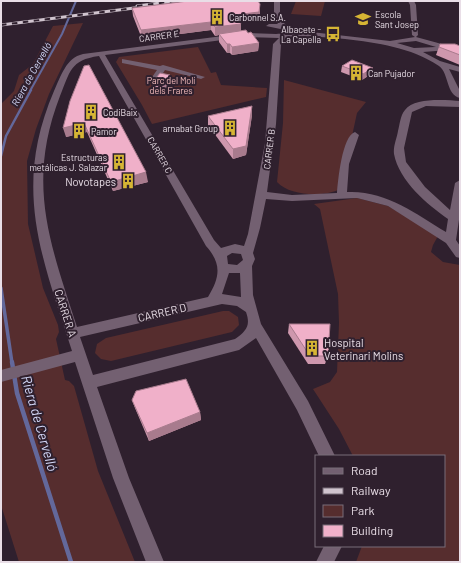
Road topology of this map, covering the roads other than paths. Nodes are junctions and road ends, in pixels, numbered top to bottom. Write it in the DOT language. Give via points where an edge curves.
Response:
graph roads {
  1 [pos="277,1"];
  2 [pos="413,2"];
  3 [pos="277,18"];
  4 [pos="267,27"];
  5 [pos="286,31"];
  6 [pos="246,35"];
  7 [pos="269,35"];
  8 [pos="408,40"];
  9 [pos="424,41"];
  10 [pos="277,44"];
  11 [pos="451,48"];
  12 [pos="414,50"];
  13 [pos="460,51"];
  14 [pos="428,52"];
  15 [pos="101,54"];
  16 [pos="75,59"];
  17 [pos="125,60"];
  18 [pos="437,62"];
  19 [pos="162,69"];
  20 [pos="460,70"];
  21 [pos="446,72"];
  22 [pos="201,77"];
  23 [pos="154,80"];
  24 [pos="460,96"];
  25 [pos="460,104"];
  26 [pos="355,135"];
  27 [pos="460,183"];
  28 [pos="262,195"];
  29 [pos="342,195"];
  30 [pos="454,218"];
  31 [pos="450,240"];
  32 [pos="248,253"];
  33 [pos="460,254"];
  34 [pos="222,261"];
  35 [pos="246,266"];
  36 [pos="213,300"];
  37 [pos="251,308"];
  38 [pos="255,325"];
  39 [pos="73,333"];
  40 [pos="73,357"];
  41 [pos="1,376"];
  42 [pos="88,383"];
  43 [pos="327,455"];
  44 [pos="332,547"];
  45 [pos="154,562"];
  46 [pos="325,562"];
  1 -- 3 [label="street"];
  2 -- 8 [label="street"];
  3 -- 4 [label="street"];
  3 -- 5 [label="street"];
  4 -- 5 [label="street"];
  4 -- 6 [label="street, CARRER E"];
  4 -- 7 [label="street" via="265,32"];
  5 -- 7 [label="street, CARRER E"];
  5 -- 8 [label="street" via="386,42"];
  5 -- 10 [label="street"];
  6 -- 7 [label="street, CARRER E"];
  6 -- 15 [label="street, CARRER E"];
  7 -- 10 [label="street"];
  8 -- 9 [label="street"];
  8 -- 12 [label="street"];
  9 -- 11 [label="street"];
  9 -- 14 [label="street" via="430,47"];
  10 -- 28 [label="street, CARRER B" via="274,112"];
  11 -- 13 [label="street"];
  11 -- 14 [label="street"];
  12 -- 14 [label="street"];
  12 -- 18 [label="street"];
  14 -- 18 [label="street"];
  15 -- 16 [label="street, CARRER E"];
  15 -- 34 [label="street, CARRER C"];
  16 -- 39 [label="street, CARRER A" via="52,106 46,125 38,178 45,244"];
  17 -- 19 [label="street"];
  18 -- 20 [label="street"];
  18 -- 21 [label="street"];
  19 -- 22 [label="street" via="163,67"];
  19 -- 23 [label="street"];
  20 -- 21 [label="street"];
  21 -- 24 [label="street"];
  25 -- 30 [label="street" via="433,103 410,109 399,146 401,162 411,177 443,211"];
  26 -- 29 [label="street" via="344,164"];
  27 -- 30 [label="street"];
  28 -- 29 [label="street" via="292,198"];
  28 -- 32 [label="street, CARRER B"];
  29 -- 31 [label="street" via="357,195 391,203"];
  30 -- 31 [label="street"];
  31 -- 33 [label="street"];
  32 -- 34 [label="street" via="244,250 225,251"];
  32 -- 35 [label="street, CARRER B" via="249,262"];
  34 -- 35 [label="street" via="235,270"];
  34 -- 36 [label="street" via="222,281"];
  35 -- 37 [label="street, CARRER B" via="247,296"];
  36 -- 37 [label="street, CARRER D" via="235,300"];
  36 -- 39 [label="street, CARRER D"];
  37 -- 38 [label="street, CARRER B"];
  38 -- 42 [label="street" via="246,340 234,346"];
  38 -- 43 [label="street, CARRER B" via="321,440"];
  39 -- 40 [label="street, CARRER A"];
  40 -- 41 [label="street"];
  40 -- 42 [label="street, CARRER A"];
  42 -- 45 [label="street, CARRER A"];
  44 -- 46 [label="street"];
}
